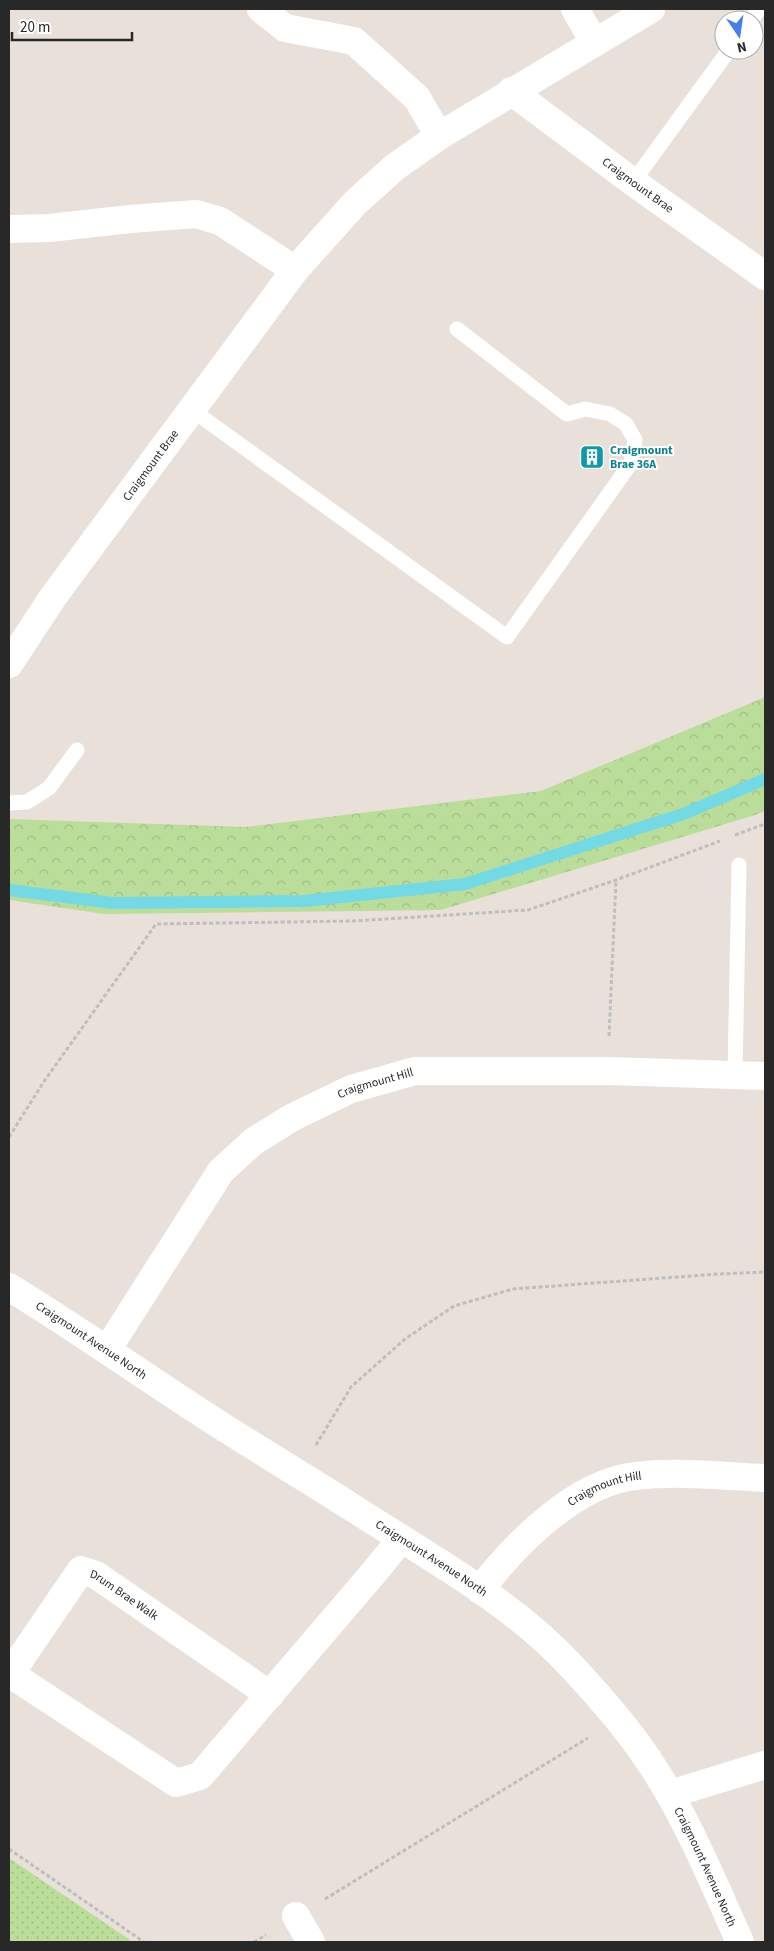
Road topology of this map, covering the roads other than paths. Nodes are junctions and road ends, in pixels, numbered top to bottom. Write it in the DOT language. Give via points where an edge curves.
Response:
graph roads {
  1 [pos="261,9"];
  2 [pos="575,9"];
  3 [pos="651,9"];
  4 [pos="594,42"];
  5 [pos="722,60"];
  6 [pos="511,91"];
  7 [pos="439,136"];
  8 [pos="633,182"];
  9 [pos="9,228"];
  10 [pos="295,270"];
  11 [pos="765,276"];
  12 [pos="457,329"];
  13 [pos="192,410"];
  14 [pos="9,664"];
  15 [pos="77,750"];
  16 [pos="9,803"];
  17 [pos="739,865"];
  18 [pos="735,1075"];
  19 [pos="765,1076"];
  20 [pos="9,1287"];
  21 [pos="107,1350"];
  22 [pos="765,1478"];
  23 [pos="401,1539"];
  24 [pos="480,1590"];
  25 [pos="9,1674"];
  26 [pos="270,1694"];
  27 [pos="765,1765"];
  28 [pos="670,1794"];
  29 [pos="296,1916"];
  30 [pos="311,1942"];
  31 [pos="740,1942"];
  1 -- 7 [label="street" via="285,28 354,41 417,98"];
  2 -- 4 [label="street"];
  3 -- 4 [label="street, Craigmount Brae"];
  4 -- 6 [label="street, Craigmount Brae"];
  5 -- 8 [label="lane"];
  6 -- 7 [label="street, Craigmount Brae"];
  6 -- 8 [label="street, Craigmount Brae"];
  7 -- 10 [label="street, Craigmount Brae" via="395,167 354,203"];
  8 -- 11 [label="street, Craigmount Brae"];
  9 -- 10 [label="street" via="49,228 196,214 220,221"];
  10 -- 13 [label="street, Craigmount Brae"];
  12 -- 13 [label="lane" via="567,414 585,409 610,414 626,424 635,440 631,463 507,637"];
  13 -- 14 [label="street, Craigmount Brae" via="54,597"];
  15 -- 16 [label="lane" via="48,788 27,802"];
  17 -- 18 [label="lane"];
  18 -- 19 [label="street, Craigmount Hill"];
  18 -- 21 [label="street, Craigmount Hill" via="415,1071 351,1089 293,1116 254,1141 221,1171"];
  20 -- 21 [label="street, Craigmount Avenue North"];
  21 -- 23 [label="street, Craigmount Avenue North"];
  22 -- 24 [label="street, Craigmount Hill" via="674,1474 634,1476 591,1488 559,1509 498,1567"];
  23 -- 24 [label="street, Craigmount Avenue North"];
  23 -- 26 [label="street, Drum Brae Walk"];
  24 -- 28 [label="street, Craigmount Avenue North" via="572,1666 646,1756"];
  25 -- 26 [label="street, Drum Brae Walk" via="176,1783 200,1776"];
  25 -- 26 [label="street, Drum Brae Walk" via="81,1570 96,1575"];
  27 -- 28 [label="street"];
  28 -- 31 [label="street, Craigmount Avenue North"];
  29 -- 30 [label="street"];
}
